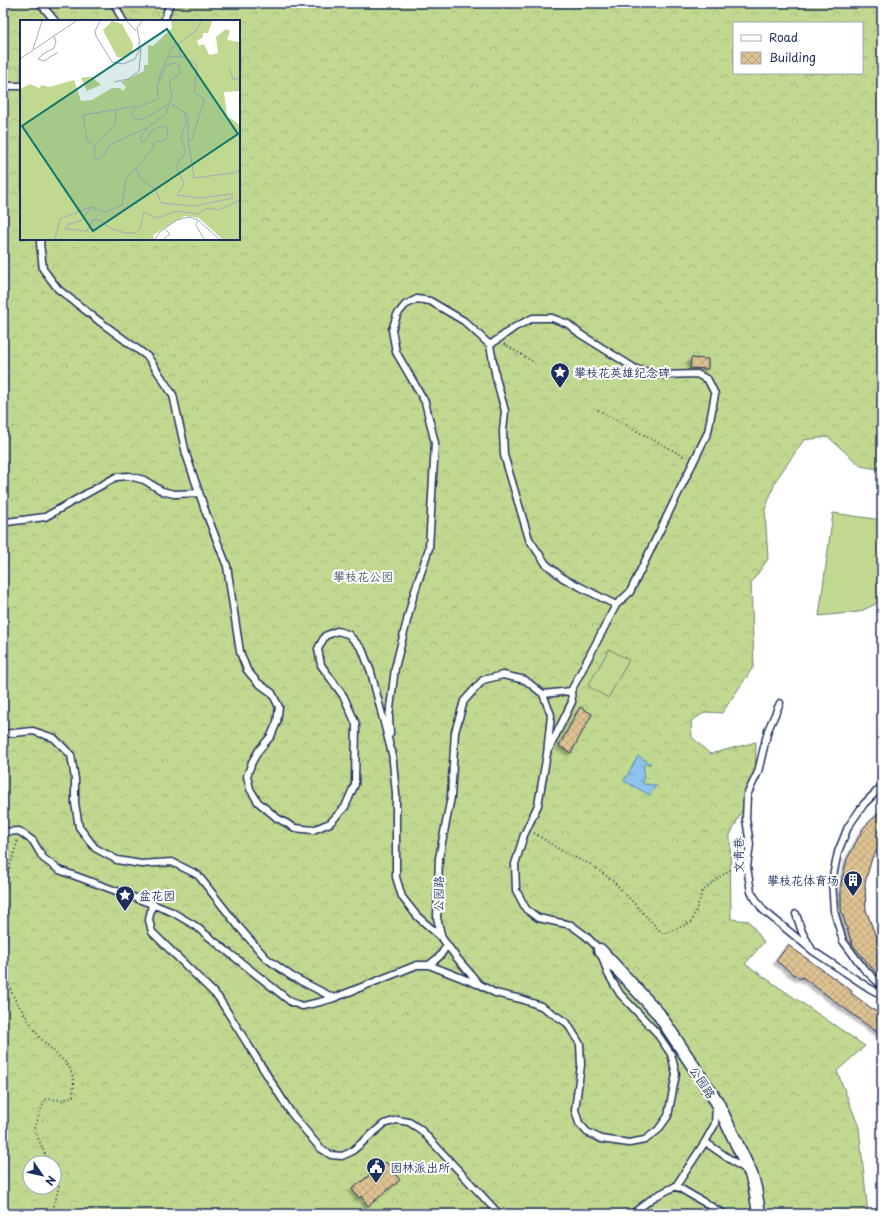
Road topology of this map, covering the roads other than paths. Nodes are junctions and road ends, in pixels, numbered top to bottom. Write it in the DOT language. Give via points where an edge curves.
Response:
graph roads {
  1 [pos="40,3"];
  2 [pos="114,3"];
  3 [pos="170,3"];
  4 [pos="54,20"];
  5 [pos="122,20"];
  6 [pos="164,20"];
  7 [pos="3,86"];
  8 [pos="20,86"];
  9 [pos="40,240"];
  10 [pos="490,345"];
  11 [pos="199,493"];
  12 [pos="3,521"];
  13 [pos="616,605"];
  14 [pos="571,691"];
  15 [pos="543,694"];
  16 [pos="780,703"];
  17 [pos="3,734"];
  18 [pos="392,754"];
  19 [pos="547,754"];
  20 [pos="882,786"];
  21 [pos="3,832"];
  22 [pos="152,904"];
  23 [pos="796,914"];
  24 [pos="442,938"];
  25 [pos="447,944"];
  26 [pos="600,950"];
  27 [pos="813,951"];
  28 [pos="429,965"];
  29 [pos="479,984"];
  30 [pos="882,986"];
  31 [pos="882,995"];
  32 [pos="334,998"];
  33 [pos="717,1102"];
  34 [pos="705,1142"];
  35 [pos="751,1174"];
  36 [pos="676,1186"];
  37 [pos="499,1214"];
  38 [pos="632,1214"];
  39 [pos="724,1214"];
  40 [pos="759,1214"];
  1 -- 4 [label="lane"];
  2 -- 5 [label="lane"];
  3 -- 6 [label="lane"];
  7 -- 8 [label="lane"];
  9 -- 11 [label="lane" via="43,269 58,289 148,357 173,395 186,454"];
  10 -- 13 [label="lane" via="505,412 502,431 504,455 529,539 546,564 563,578"];
  10 -- 13 [label="lane" via="533,318 552,318 568,324 636,369 660,375 697,374 708,380 715,394 708,432 630,592"];
  10 -- 18 [label="lane" via="464,321 430,301 417,299 405,305 396,315 392,330 396,352 425,402 435,443 429,548 395,668 389,717"];
  11 -- 12 [label="lane" via="174,494 162,491 144,480 129,476 116,477 46,517"];
  11 -- 18 [label="lane" via="227,566 240,652 247,670 257,682 272,693 279,707 277,722 271,736 259,750 247,776 250,789 258,802 277,818 295,828 312,830 330,823 345,807 355,784 356,724 344,697 321,665 318,649 325,636 337,631 348,634 362,648 371,672"];
  13 -- 14 [label="lane"];
  14 -- 15 [label="lane"];
  14 -- 19 [label="lane" via="572,702"];
  15 -- 19 [label="lane, 公园路" via="551,715"];
  15 -- 24 [label="lane, 公园路" via="525,680 504,675 483,680 464,701 455,732 451,797 439,858 438,918"];
  16 -- 27 [label="lane, 文青巷" via="768,730 758,772 747,795 746,819 750,844 747,867 751,892 763,910"];
  17 -- 32 [label="lane" via="32,731 54,738 71,755 75,778 74,803 79,827 95,848 117,860 141,864 172,862 198,875 266,958 291,976"];
  18 -- 24 [label="lane" via="396,794 396,877 402,897 417,916"];
  19 -- 26 [label="lane, 公园路" via="538,805 515,864 516,890 526,909 538,918 571,925"];
  20 -- 30 [label="lane" via="864,804 848,827 838,852 832,881 834,911 844,941 864,969"];
  21 -- 22 [label="lane" via="19,831 33,841 43,858 59,870"];
  22 -- 32 [label="lane" via="194,925 291,1002 302,1006"];
  22 -- 37 [label="lane" via="149,920 152,932 218,997 291,1113 320,1148 331,1155 342,1156 351,1152 384,1124 397,1120 409,1122 421,1130"];
  23 -- 27 [label="lane" via="802,932"];
  24 -- 25 [label="lane, 公园路"];
  25 -- 28 [label="lane" via="440,956"];
  25 -- 29 [label="lane, 公园路"];
  26 -- 29 [label="lane, 公园路" via="608,974 620,994 656,1032 671,1054 676,1074 668,1116 658,1130 645,1140 628,1144 601,1139 587,1132 579,1123 575,1110 581,1065 580,1044 567,1023 541,1006 495,993"];
  26 -- 33 [label="street, 公园路" via="658,1013"];
  27 -- 31 [label="lane, 文青巷"];
  28 -- 29 [label="lane"];
  28 -- 32 [label="lane" via="417,965"];
  33 -- 34 [label="lane" via="715,1124"];
  33 -- 35 [label="street, 公园路"];
  34 -- 35 [label="lane"];
  34 -- 36 [label="lane"];
  35 -- 40 [label="street, 公园路"];
  36 -- 38 [label="lane" via="654,1197"];
  36 -- 39 [label="lane"];
}
